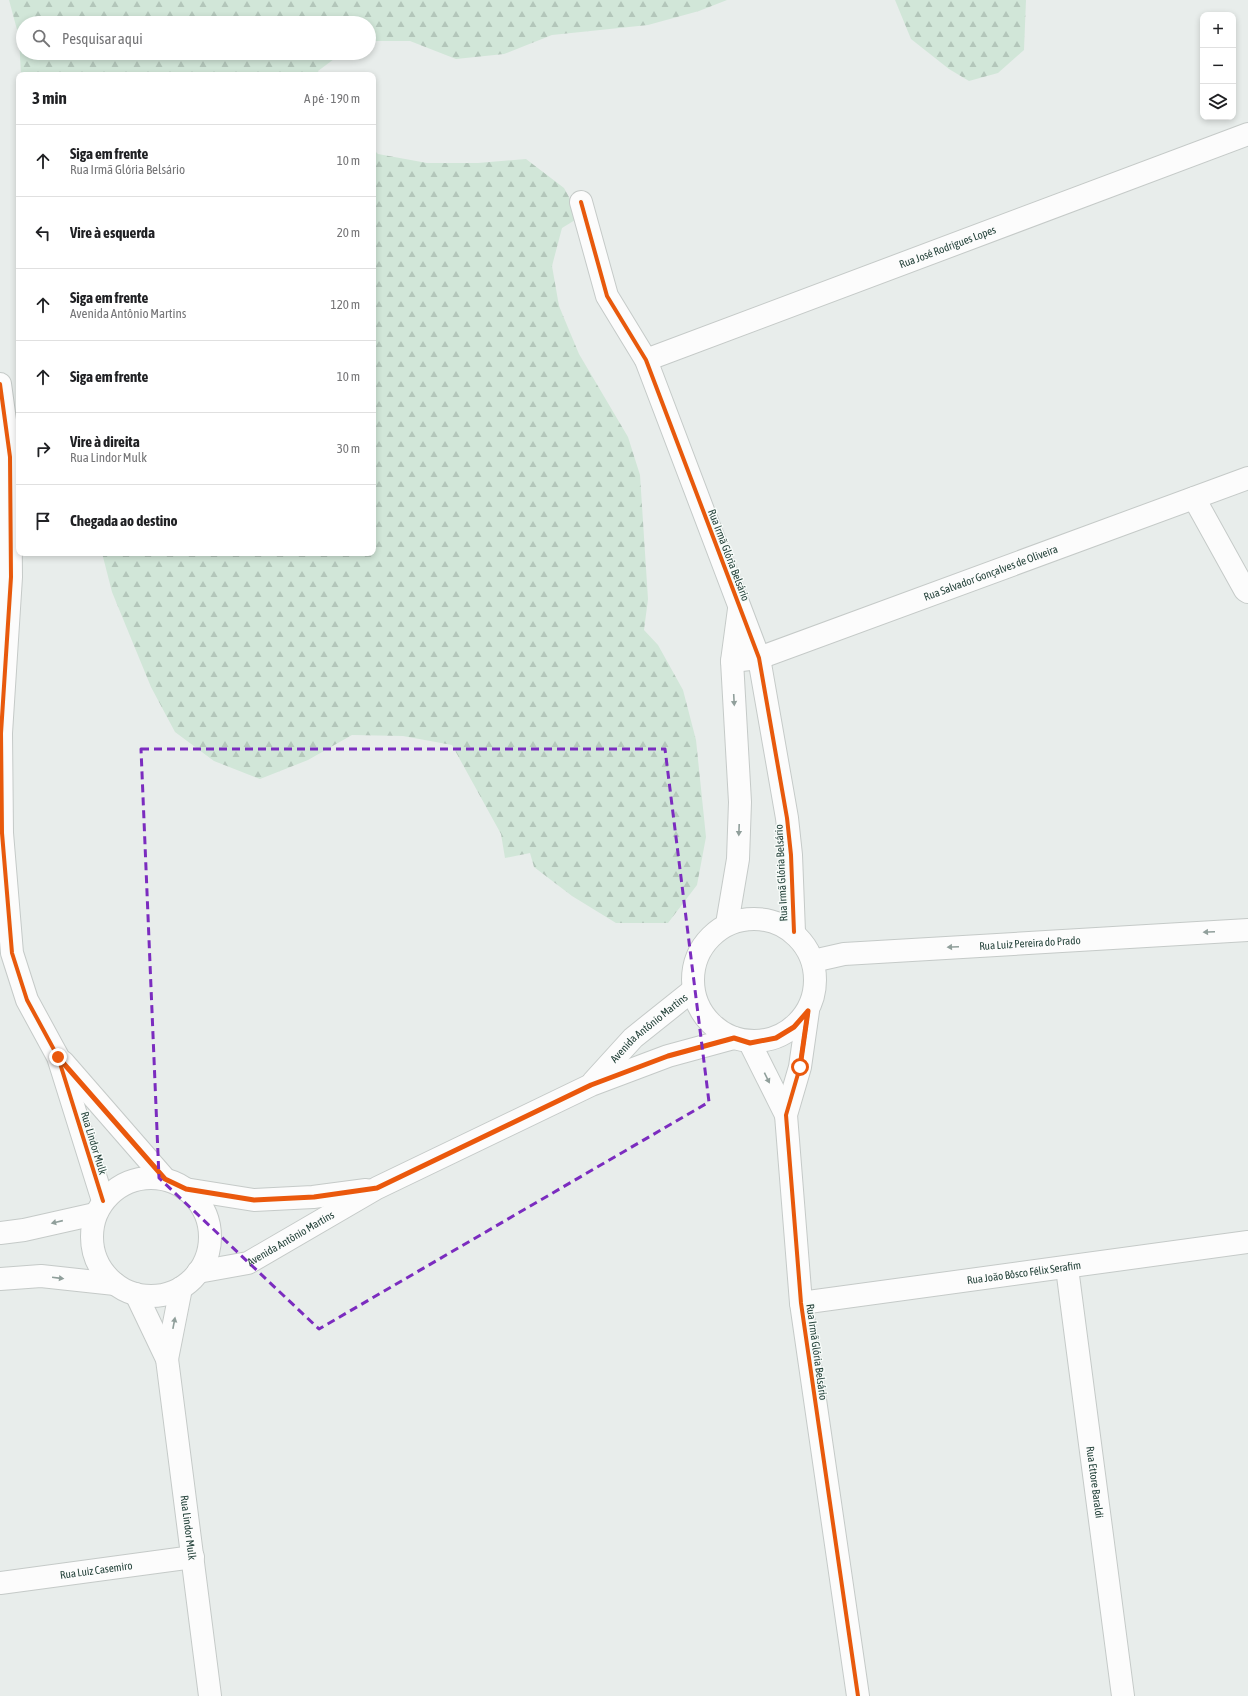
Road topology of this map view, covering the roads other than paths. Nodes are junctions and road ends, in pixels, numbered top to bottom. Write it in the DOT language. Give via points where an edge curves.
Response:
graph roads {
  1 [pos="1248,134"];
  2 [pos="581,202"];
  3 [pos="646,360"];
  4 [pos="0,384"];
  5 [pos="1248,478"];
  6 [pos="1194,498"];
  7 [pos="1248,592"];
  8 [pos="5,603"];
  9 [pos="739,608"];
  10 [pos="759,658"];
  11 [pos="732,661"];
  12 [pos="4,916"];
  13 [pos="727,924"];
  14 [pos="1248,930"];
  15 [pos="794,932"];
  16 [pos="813,961"];
  17 [pos="694,990"];
  18 [pos="808,1011"];
  19 [pos="742,1040"];
  20 [pos="58,1057"];
  21 [pos="591,1085"];
  22 [pos="786,1115"];
  23 [pos="165,1179"];
  24 [pos="377,1188"];
  25 [pos="186,1189"];
  26 [pos="99,1208"];
  27 [pos="0,1233"];
  28 [pos="1248,1242"];
  29 [pos="1067,1268"];
  30 [pos="198,1272"];
  31 [pos="0,1279"];
  32 [pos="115,1284"];
  33 [pos="181,1288"];
  34 [pos="136,1294"];
  35 [pos="801,1303"];
  36 [pos="167,1359"];
  37 [pos="193,1558"];
  38 [pos="0,1583"];
  39 [pos="210,1696"];
  40 [pos="858,1696"];
  41 [pos="1122,1696"];
  1 -- 3 [label="street, Rua José Rodrigues Lopes"];
  2 -- 3 [label="street, Rua Irmã Glória Belsário" via="606,296"];
  3 -- 9 [label="street, Rua Irmã Glória Belsário"];
  4 -- 8 [label="street, Rua Lindor Mulk" via="10,457 11,577"];
  5 -- 6 [label="street, Rua Salvador Gonçalves de Oliveira"];
  6 -- 7 [label="street"];
  6 -- 10 [label="street, Rua Salvador Gonçalves de Oliveira"];
  8 -- 12 [label="street, Rua Lindor Mulk" via="1,733"];
  9 -- 10 [label="street, Rua Irmã Glória Belsário"];
  9 -- 11 [label="street, Rua Irmã Glória Belsário"];
  10 -- 11 [label="street, Rua Salvador Gonçalves de Oliveira"];
  10 -- 15 [label="street, Rua Irmã Glória Belsário" via="792,855"];
  11 -- 13 [label="street, Rua Irmã Glória Belsário, one-way" via="740,802 738,859"];
  12 -- 20 [label="street, Rua Lindor Mulk" via="12,953 27,1000"];
  13 -- 15 [label="street" via="750,918 774,920"];
  13 -- 17 [label="street" via="711,935 699,951 693,970"];
  14 -- 16 [label="street, Rua Luiz Pereira do Prado, one-way" via="844,954"];
  15 -- 16 [label="street" via="808,949"];
  16 -- 18 [label="street" via="816,983 814,998"];
  17 -- 19 [label="street" via="701,1010 714,1027"];
  17 -- 21 [label="street, Avenida Antônio Martins" via="633,1038"];
  18 -- 19 [label="street" via="794,1027 776,1038"];
  18 -- 22 [label="street, Rua Irmã Glória Belsário" via="800,1067"];
  19 -- 21 [label="street, Avenida Antônio Martins" via="668,1056"];
  19 -- 22 [label="street, Rua Irmã Glória Belsário, one-way"];
  20 -- 23 [label="street, Rua Lindor Mulk"];
  20 -- 26 [label="street, Rua Lindor Mulk"];
  21 -- 24 [label="street, Avenida Antônio Martins"];
  22 -- 35 [label="street, Rua Irmã Glória Belsário"];
  23 -- 25 [label="street"];
  23 -- 26 [label="street" via="142,1178 120,1186"];
  24 -- 25 [label="street, Avenida Antônio Martins" via="314,1197 254,1200"];
  24 -- 30 [label="street, Avenida Antônio Martins" via="248,1263"];
  25 -- 30 [label="street" via="201,1206 209,1228 208,1251"];
  26 -- 27 [label="street, one-way" via="24,1230"];
  26 -- 32 [label="street" via="92,1245 100,1267"];
  28 -- 29 [label="street, Rua João Bôsco Félix Serafim"];
  29 -- 35 [label="street, Rua João Bôsco Félix Serafim"];
  29 -- 41 [label="street, Rua Ettore Baraldi"];
  30 -- 33 [label="street"];
  31 -- 32 [label="street, one-way" via="41,1276"];
  32 -- 34 [label="street"];
  33 -- 34 [label="street" via="160,1295"];
  36 -- 33 [label="street, Rua Lindor Mulk, one-way"];
  34 -- 36 [label="street, Rua Lindor Mulk"];
  35 -- 40 [label="street, Rua Irmã Glória Belsário"];
  36 -- 37 [label="street, Rua Lindor Mulk"];
  37 -- 38 [label="street, Rua Luiz Casemiro"];
  37 -- 39 [label="street, Rua Lindor Mulk"];
}
